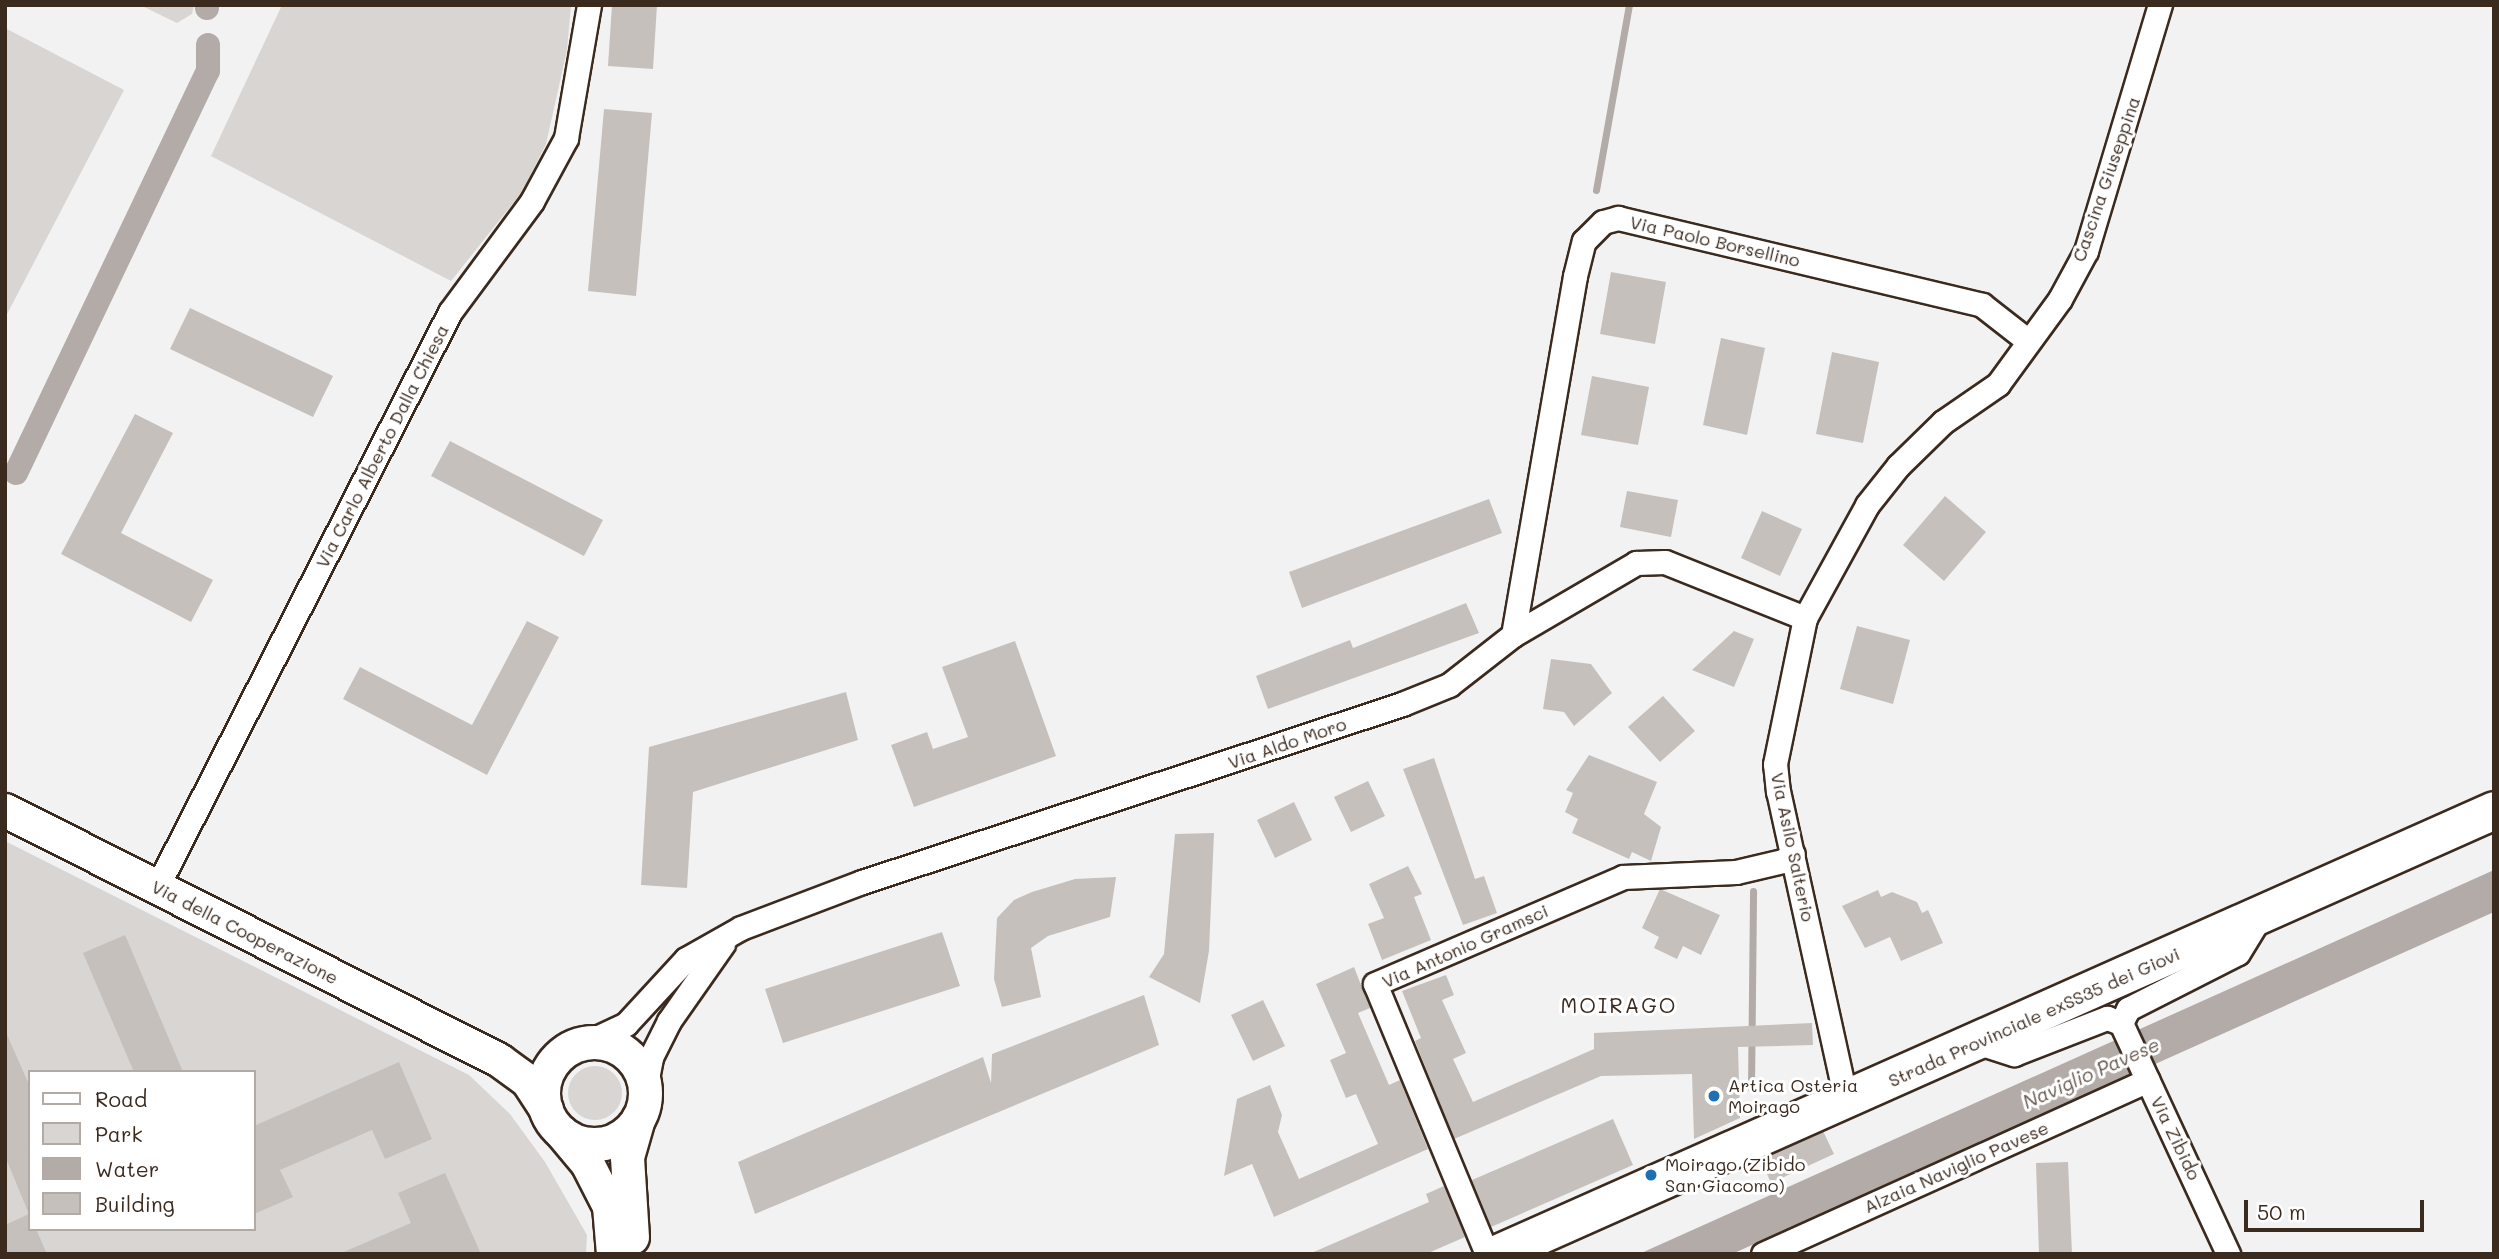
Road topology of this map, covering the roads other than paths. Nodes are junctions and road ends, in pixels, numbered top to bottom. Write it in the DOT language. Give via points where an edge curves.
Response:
graph roads {
  1 [pos="589,5"];
  2 [pos="2160,5"];
  3 [pos="2027,340"];
  4 [pos="1805,618"];
  5 [pos="1513,635"];
  6 [pos="2494,810"];
  7 [pos="6,811"];
  8 [pos="1793,854"];
  9 [pos="157,887"];
  10 [pos="2260,916"];
  11 [pos="741,928"];
  12 [pos="2121,1023"];
  13 [pos="1976,1042"];
  14 [pos="578,1045"];
  15 [pos="482,1051"];
  16 [pos="2148,1080"];
  17 [pos="1846,1100"];
  18 [pos="642,1104"];
  19 [pos="553,1120"];
  20 [pos="612,1254"];
  21 [pos="633,1254"];
  22 [pos="1487,1254"];
  23 [pos="1496,1254"];
  24 [pos="1763,1254"];
  25 [pos="2228,1254"];
  1 -- 9 [label="street, Via Carlo Alberto Dalla Chiesa" via="566,138 532,201 450,312"];
  2 -- 3 [label="street, Cascina Giuseppina" via="2085,251 2060,299"];
  3 -- 4 [label="street, Via Asilo Salterio" via="1998,384 1943,422 1898,466 1867,506"];
  3 -- 5 [label="street, Via Paolo Borsellino" via="1982,305 1618,218 1603,222 1584,241 1575,276"];
  4 -- 5 [label="street, Via Aldo Moro" via="1665,562 1636,563"];
  4 -- 8 [label="street, Via Asilo Salterio" via="1775,764"];
  5 -- 11 [label="street, Via Aldo Moro" via="1449,685 1402,704 862,882"];
  6 -- 10 [label="main road, Strada Provinciale exSS35 dei Giovi"];
  7 -- 9 [label="street, Via della Cooperazione"];
  8 -- 17 [label="street, Via Asilo Salterio"];
  8 -- 22 [label="street, Via Antonio Gramsci" via="1783,861 1736,872 1637,874 1376,984"];
  9 -- 15 [label="street, Via della Cooperazione"];
  10 -- 12 [label="street" via="2238,953 2128,1009"];
  10 -- 13 [label="main road, Strada Provinciale exSS35 dei Giovi"];
  11 -- 14 [label="street, Via Aldo Moro" via="686,959 626,1024"];
  11 -- 18 [label="street, Via Aldo Moro" via="708,960 683,996 651,1057"];
  12 -- 13 [label="street" via="2107,1018 2014,1054"];
  12 -- 16 [label="street, Via Zibido"];
  13 -- 17 [label="main road, Strada Provinciale exSS35 dei Giovi"];
  14 -- 15 [label="street, Via della Cooperazione" via="530,1054"];
  14 -- 18 [label="street" via="606,1043 627,1053"];
  14 -- 19 [label="street" via="546,1076"];
  15 -- 19 [label="street, Via della Cooperazione" via="527,1080"];
  16 -- 24 [label="street, Alzaia Naviglio Pavese"];
  16 -- 25 [label="street, Via Zibido"];
  17 -- 23 [label="main road, Strada Provinciale exSS35 dei Giovi"];
  18 -- 19 [label="street" via="623,1135 597,1144"];
  18 -- 21 [label="street, Via Aldo Moro" via="627,1157"];
  19 -- 20 [label="street" via="587,1163 609,1206"];
}
